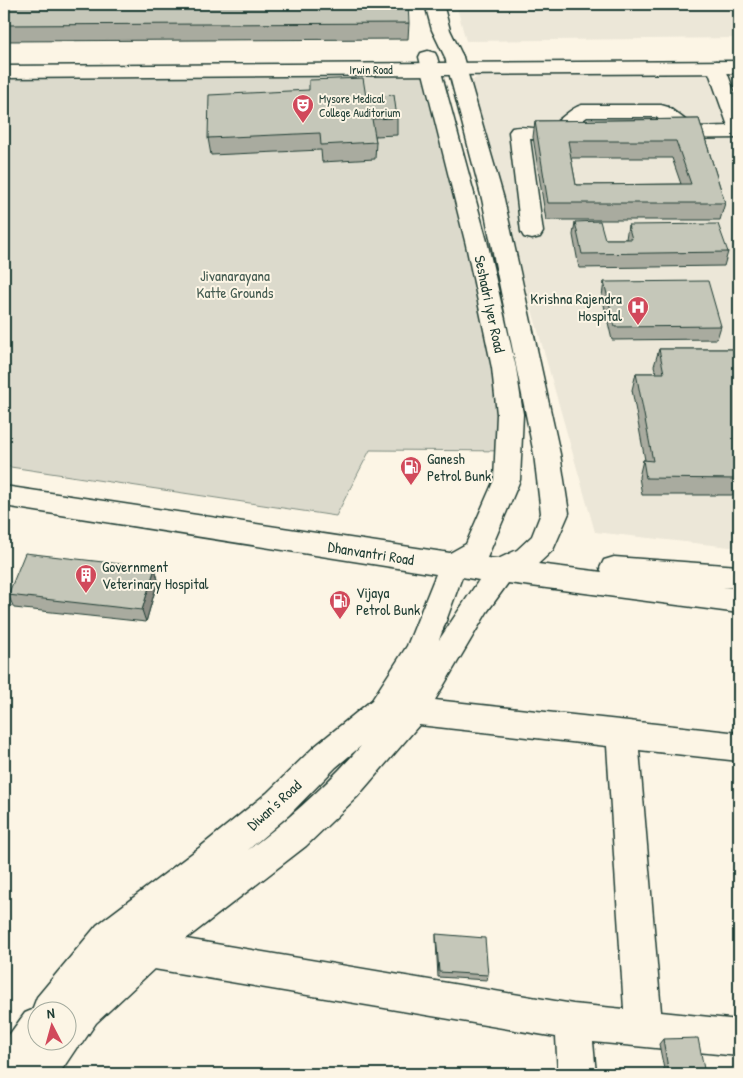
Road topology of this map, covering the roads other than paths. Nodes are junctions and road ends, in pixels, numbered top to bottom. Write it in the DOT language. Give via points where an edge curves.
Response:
graph roads {
  1 [pos="102,4"];
  2 [pos="434,4"];
  3 [pos="178,6"];
  4 [pos="739,58"];
  5 [pos="4,60"];
  6 [pos="442,63"];
  7 [pos="716,66"];
  8 [pos="739,67"];
  9 [pos="4,72"];
  10 [pos="739,131"];
  11 [pos="651,133"];
  12 [pos="691,133"];
  13 [pos="552,134"];
  14 [pos="581,134"];
  15 [pos="532,232"];
  16 [pos="4,480"];
  17 [pos="4,496"];
  18 [pos="465,558"];
  19 [pos="527,558"];
  20 [pos="501,571"];
  21 [pos="739,577"];
  22 [pos="739,601"];
  23 [pos="412,711"];
  24 [pos="622,734"];
  25 [pos="739,747"];
  26 [pos="147,950"];
  27 [pos="58,1000"];
  28 [pos="78,1017"];
  29 [pos="573,1022"];
  30 [pos="644,1029"];
  31 [pos="739,1038"];
  32 [pos="28,1040"];
  33 [pos="54,1050"];
  34 [pos="4,1073"];
  35 [pos="37,1074"];
  36 [pos="577,1074"];
  1 -- 3 [label="street"];
  2 -- 6 [label="street, Seshadri Iyer Road" via="441,30"];
  4 -- 6 [label="street, Irwin Road"];
  5 -- 6 [label="street, Irwin Road"];
  6 -- 7 [label="street, Irwin Road"];
  6 -- 9 [label="street, Irwin Road"];
  6 -- 18 [label="street, Seshadri Iyer Road" via="504,368 510,414 507,480"];
  6 -- 19 [label="street" via="493,199 547,454 556,513 543,542"];
  7 -- 8 [label="street, Irwin Road"];
  7 -- 10 [label="street"];
  10 -- 12 [label="street"];
  11 -- 12 [label="street"];
  12 -- 13 [label="street" via="661,111 582,111"];
  13 -- 14 [label="street"];
  13 -- 15 [label="street" via="519,132"];
  16 -- 18 [label="street, Dhanvantri Road"];
  17 -- 18 [label="street, Dhanvantri Road"];
  18 -- 19 [label="street, Dhanvantri Road"];
  18 -- 20 [label="street, Dhanvantri Road"];
  18 -- 27 [label="street, Diwan's Road" via="420,652 383,710 325,757 271,810 211,860 109,938"];
  19 -- 20 [label="street"];
  19 -- 21 [label="street, Dhanvantri Road"];
  20 -- 22 [label="street, Dhanvantri Road"];
  20 -- 23 [label="street" via="477,604"];
  23 -- 24 [label="street"];
  23 -- 26 [label="street" via="346,787 294,835"];
  24 -- 25 [label="street"];
  24 -- 30 [label="street"];
  26 -- 28 [label="street"];
  26 -- 29 [label="street"];
  29 -- 30 [label="street"];
  29 -- 36 [label="street"];
  30 -- 31 [label="street"];
  32 -- 34 [label="street"];
  33 -- 35 [label="street"];
}
